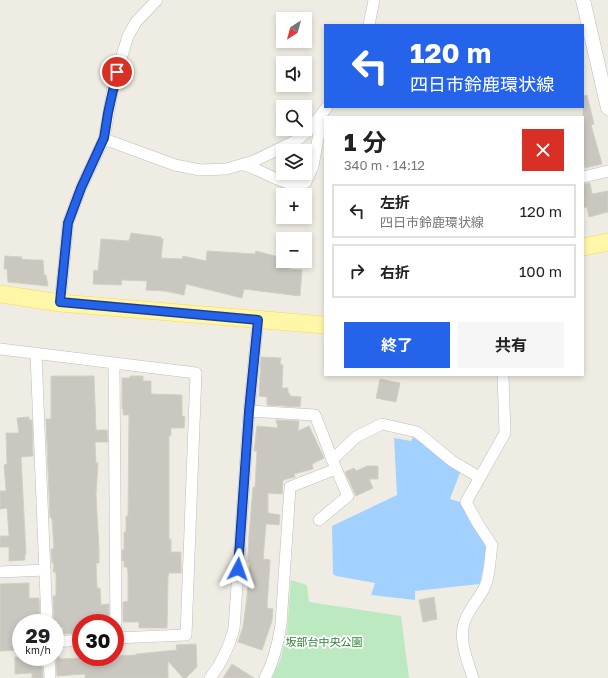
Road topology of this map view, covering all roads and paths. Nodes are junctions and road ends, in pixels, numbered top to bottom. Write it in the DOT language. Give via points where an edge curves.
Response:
graph roads {
  1 [pos="157,0"];
  2 [pos="374,0"];
  3 [pos="583,0"];
  4 [pos="369,24"];
  5 [pos="608,108"];
  6 [pos="326,109"];
  7 [pos="104,138"];
  8 [pos="243,165"];
  9 [pos="608,171"];
  10 [pos="584,177"];
  11 [pos="608,242"];
  12 [pos="584,247"];
  13 [pos="0,294"];
  14 [pos="60,302"];
  15 [pos="258,320"];
  16 [pos="324,325"];
  17 [pos="0,349"];
  18 [pos="36,354"];
  19 [pos="114,364"];
  20 [pos="503,376"];
  21 [pos="249,411"];
  22 [pos="334,465"];
  23 [pos="479,477"];
  24 [pos="319,520"];
  25 [pos="45,570"];
  26 [pos="0,572"];
  27 [pos="47,614"];
  28 [pos="116,614"];
  29 [pos="124,638"];
  30 [pos="49,666"];
  31 [pos="50,678"];
  32 [pos="210,678"];
  33 [pos="265,678"];
  34 [pos="473,678"];
  1 -- 7 [label="street" via="136,22 128,36 114,82"];
  2 -- 4 [label="street"];
  3 -- 5 [label="street"];
  6 -- 8 [label="street" via="297,140"];
  6 -- 8 [label="street" via="320,126 313,166 306,182 290,183"];
  7 -- 8 [label="street" via="189,168 213,170"];
  7 -- 14 [label="street" via="68,223"];
  9 -- 10 [label="street"];
  11 -- 12 [label="main road"];
  13 -- 14 [label="main road"];
  14 -- 15 [label="main road"];
  15 -- 16 [label="main road"];
  15 -- 21 [label="street"];
  17 -- 18 [label="street"];
  18 -- 19 [label="street"];
  18 -- 25 [label="street"];
  19 -- 28 [label="street"];
  19 -- 29 [label="street" via="196,373 186,635"];
  20 -- 23 [label="street" via="505,433"];
  21 -- 22 [label="street" via="315,415"];
  21 -- 32 [label="street" via="234,629 226,652"];
  22 -- 23 [label="street" via="356,437 382,424 417,432 452,461"];
  22 -- 24 [label="street" via="348,496"];
  22 -- 33 [label="street" via="290,487 281,626 273,660"];
  23 -- 34 [label="street" via="466,502 492,544 486,582 482,594 465,618 462,636"];
  25 -- 26 [label="street"];
  25 -- 27 [label="street"];
  30 -- 31 [label="street"];
}
